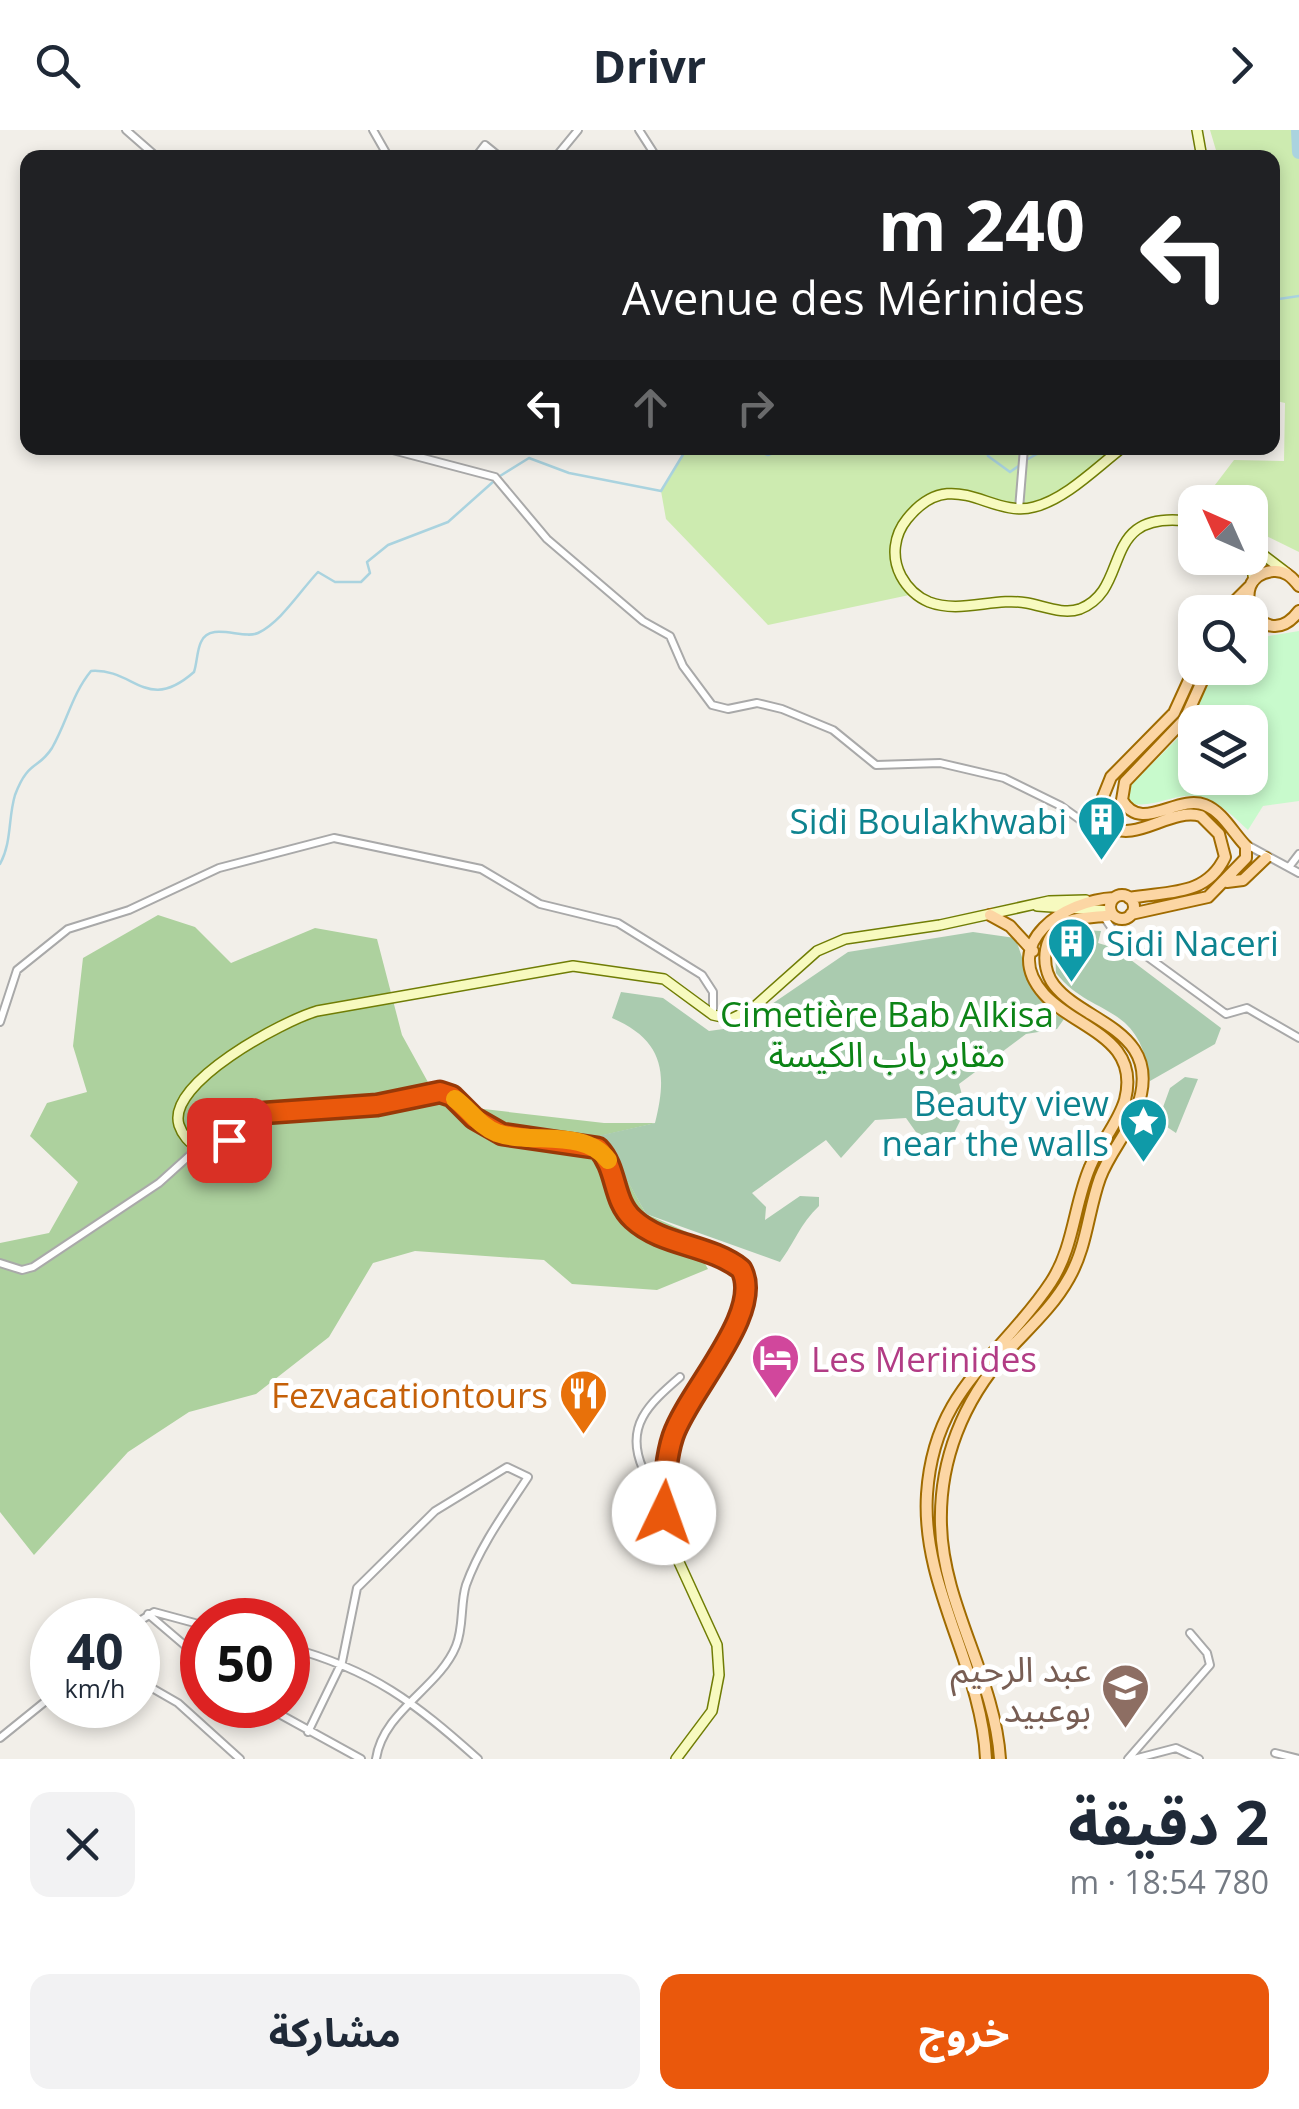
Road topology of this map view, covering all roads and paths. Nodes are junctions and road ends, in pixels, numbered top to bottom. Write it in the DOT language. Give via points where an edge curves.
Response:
graph roads {
  1 [pos="126,130"];
  2 [pos="578,130"];
  3 [pos="149,150"];
  4 [pos="562,150"];
  5 [pos="410,455"];
  6 [pos="1024,455"];
  7 [pos="1112,455"];
  8 [pos="1018,509"];
  9 [pos="1178,520"];
  10 [pos="1268,559"];
  11 [pos="1253,575"];
  12 [pos="1295,581"];
  13 [pos="1254,582"];
  14 [pos="1241,595"];
  15 [pos="1252,595"];
  16 [pos="1299,610"];
  17 [pos="1294,620"];
  18 [pos="1268,624"];
  19 [pos="1186,685"];
  20 [pos="1200,685"];
  21 [pos="1110,828"];
  22 [pos="1242,842"];
  23 [pos="1299,854"];
  24 [pos="1270,858"];
  25 [pos="1241,862"];
  26 [pos="1289,867"];
  27 [pos="1299,873"];
  28 [pos="1226,882"];
  29 [pos="1114,898"];
  30 [pos="1130,898"];
  31 [pos="1086,900"];
  32 [pos="1034,905"];
  33 [pos="1062,910"];
  34 [pos="990,914"];
  35 [pos="1109,914"];
  36 [pos="1131,914"];
  37 [pos="1033,951"];
  38 [pos="713,1015"];
  39 [pos="0,1022"];
  40 [pos="1299,1038"];
  41 [pos="199,1147"];
  42 [pos="0,1263"];
  43 [pos="680,1377"];
  44 [pos="665,1489"];
  45 [pos="160,1624"];
  46 [pos="1190,1633"];
  47 [pos="180,1641"];
  48 [pos="310,1653"];
  49 [pos="342,1662"];
  50 [pos="160,1693"];
  51 [pos="411,1699"];
  52 [pos="30,1714"];
  53 [pos="301,1728"];
  54 [pos="308,1732"];
  55 [pos="0,1738"];
  56 [pos="1275,1754"];
  57 [pos="240,1759"];
  58 [pos="361,1759"];
  59 [pos="376,1759"];
  60 [pos="478,1759"];
  61 [pos="676,1759"];
  62 [pos="986,1759"];
  63 [pos="1000,1759"];
  64 [pos="1131,1759"];
  65 [pos="1199,1759"];
  66 [pos="1299,1759"];
  1 -- 3 [label="street"];
  2 -- 4 [label="street"];
  5 -- 21 [label="street" via="497,480 546,538 670,636 712,706 767,704 832,730 876,765 930,762 1004,778 1093,829"];
  6 -- 8 [label="street"];
  7 -- 8 [label="main road" via="1050,501"];
  8 -- 9 [label="main road" via="972,494 932,499 909,516 896,538 903,579 938,604 1012,602 1070,611 1100,592 1141,526"];
  10 -- 12 [label="main road"];
  11 -- 13 [label="main road"];
  12 -- 13 [label="main road" via="1270,572"];
  13 -- 14 [label="main road"];
  13 -- 15 [label="main road"];
  16 -- 17 [label="main road"];
  17 -- 18 [label="main road"];
  19 -- 21 [label="main road" via="1169,720 1104,788 1099,808"];
  20 -- 22 [label="main road" via="1185,719 1129,778 1122,800 1138,814 1205,805"];
  21 -- 30 [label="main road" via="1129,831 1193,813 1210,822 1225,852 1203,886"];
  22 -- 24 [label="street"];
  22 -- 25 [label="main road" via="1247,852"];
  23 -- 26 [label="street"];
  24 -- 25 [label="street"];
  24 -- 26 [label="street"];
  24 -- 28 [label="main road" via="1243,880"];
  25 -- 28 [label="main road"];
  26 -- 27 [label="street"];
  28 -- 36 [label="main road" via="1202,899"];
  29 -- 30 [label="main road"];
  29 -- 31 [label="main road"];
  29 -- 35 [label="main road"];
  30 -- 36 [label="main road"];
  31 -- 32 [label="main road"];
  31 -- 33 [label="main road"];
  32 -- 33 [label="main road"];
  32 -- 34 [label="main road"];
  33 -- 35 [label="main road"];
  33 -- 37 [label="main road" via="1042,929"];
  34 -- 37 [label="main road"];
  34 -- 38 [label="main road" via="845,939 817,951 740,1017"];
  35 -- 36 [label="main road"];
  35 -- 40 [label="street" via="1115,933 1226,1014 1247,1008"];
  35 -- 63 [label="main road" via="1058,927 1046,947 1046,968 1058,990 1109,1022 1127,1042 1140,1074 1139,1101 1102,1174 1072,1274 976,1394 953,1440 943,1484 945,1559 989,1693"];
  37 -- 62 [label="main road" via="1041,990 1107,1038 1126,1068 1127,1086 1088,1170 1060,1265 959,1394 931,1471 929,1546 976,1700"];
  38 -- 39 [label="street" via="713,992 702,975 618,924 540,904 481,869 334,838 235,862 129,910 68,929 17,970"];
  38 -- 41 [label="main road" via="664,979 573,966 317,1011 278,1026 184,1094 177,1117 181,1131"];
  41 -- 42 [label="street" via="159,1183 33,1267"];
  41 -- 44 [label="main road" via="229,1140 264,1113 377,1105 440,1092 502,1134 598,1148 612,1168 621,1203 637,1222 734,1263 748,1287 731,1334 674,1431"];
  43 -- 44 [label="street" via="642,1414 634,1442 645,1474"];
  44 -- 61 [label="main road" via="668,1536 717,1645 719,1674 712,1711"];
  45 -- 47 [label="street"];
  46 -- 64 [label="street" via="1211,1662"];
  48 -- 49 [label="street"];
  49 -- 51 [label="street"];
  49 -- 51 [label="street" via="354,1592 378,1565 462,1492 507,1467 528,1478 468,1580 456,1647"];
  49 -- 54 [label="street"];
  50 -- 57 [label="street"];
  51 -- 59 [label="street"];
  51 -- 60 [label="street"];
  52 -- 55 [label="street"];
  53 -- 54 [label="street"];
  54 -- 58 [label="street"];
  56 -- 66 [label="street"];
  64 -- 65 [label="street" via="1176,1748"];
}
